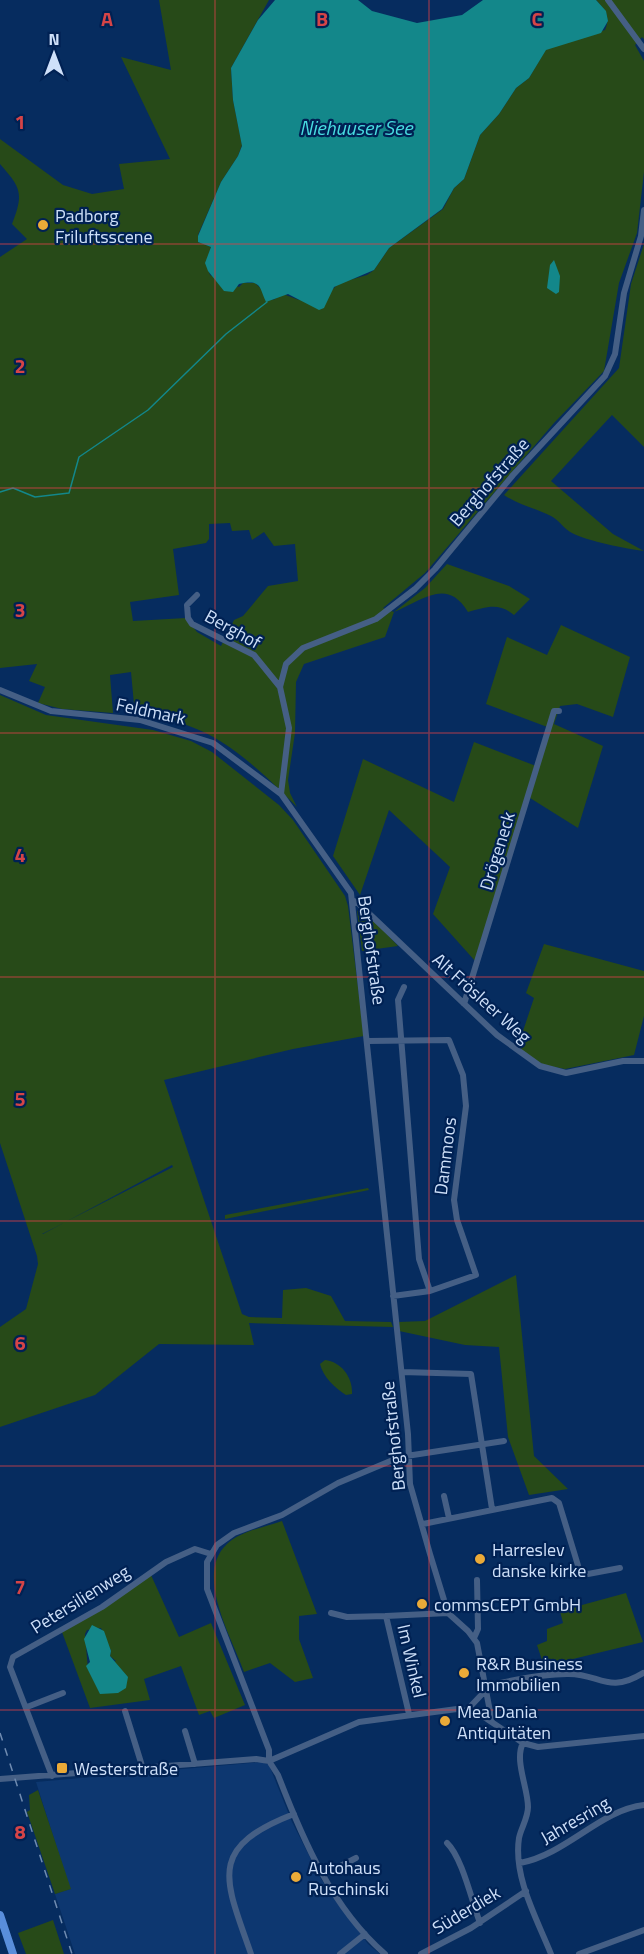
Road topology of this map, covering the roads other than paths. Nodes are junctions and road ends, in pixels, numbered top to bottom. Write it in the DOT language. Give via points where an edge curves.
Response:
graph roads {
  1 [pos="608,0"];
  2 [pos="644,49"];
  3 [pos="644,210"];
  4 [pos="197,595"];
  5 [pos="280,687"];
  6 [pos="0,690"];
  7 [pos="559,711"];
  8 [pos="281,794"];
  9 [pos="354,902"];
  10 [pos="404,987"];
  11 [pos="464,1004"];
  12 [pos="401,1039"];
  13 [pos="368,1041"];
  14 [pos="644,1061"];
  15 [pos="430,1290"];
  16 [pos="393,1296"];
  17 [pos="402,1372"];
  18 [pos="504,1441"];
  19 [pos="480,1444"];
  20 [pos="408,1455"];
  21 [pos="444,1496"];
  22 [pos="492,1509"];
  23 [pos="449,1518"];
  24 [pos="423,1524"];
  25 [pos="211,1554"];
  26 [pos="620,1568"];
  27 [pos="477,1580"];
  28 [pos="331,1613"];
  29 [pos="448,1613"];
  30 [pos="386,1616"];
  31 [pos="474,1638"];
  32 [pos="643,1673"];
  33 [pos="484,1689"];
  34 [pos="63,1693"];
  35 [pos="27,1707"];
  36 [pos="467,1710"];
  37 [pos="125,1711"];
  38 [pos="409,1714"];
  39 [pos="492,1722"];
  40 [pos="185,1731"];
  41 [pos="644,1737"];
  42 [pos="523,1743"];
  43 [pos="269,1761"];
  44 [pos="195,1764"];
  45 [pos="143,1769"];
  46 [pos="52,1776"];
  47 [pos="0,1779"];
  48 [pos="644,1804"];
  49 [pos="294,1814"];
  50 [pos="447,1843"];
  51 [pos="356,1858"];
  52 [pos="520,1863"];
  53 [pos="323,1875"];
  54 [pos="526,1891"];
  55 [pos="0,1915"];
  56 [pos="480,1923"];
  57 [pos="644,1930"];
  58 [pos="365,1934"];
  59 [pos="14,1954"];
  60 [pos="251,1954"];
  61 [pos="340,1954"];
  62 [pos="385,1954"];
  63 [pos="421,1954"];
  64 [pos="551,1954"];
  65 [pos="579,1954"];
  1 -- 2 [label="street"];
  3 -- 5 [label="street, Berghofstraße" via="641,236 624,293 615,354 605,376 415,589 376,619 295,654 286,663"];
  4 -- 5 [label="street, Berghof" via="187,605 192,624 254,656"];
  5 -- 8 [label="street" via="290,728"];
  6 -- 8 [label="street, Feldmark" via="51,711 140,720 193,735 213,743"];
  7 -- 11 [label="street, Drögeneck" via="554,711"];
  8 -- 9 [label="street, Berghofstraße" via="336,869"];
  9 -- 11 [label="street, Alt Frösleer Weg"];
  9 -- 13 [label="street, Berghofstraße"];
  10 -- 12 [label="street, Dammoos" via="398,1000"];
  11 -- 14 [label="street, Alt Frösleer Weg" via="519,1053 552,1071 577,1072 623,1061"];
  12 -- 13 [label="street, Dammoos"];
  12 -- 15 [label="street, Dammoos" via="419,1259"];
  12 -- 15 [label="street, Dammoos" via="450,1040 464,1075 466,1106 454,1200 476,1275"];
  13 -- 16 [label="street, Berghofstraße"];
  15 -- 16 [label="street, Dammoos"];
  16 -- 17 [label="street, Berghofstraße"];
  17 -- 19 [label="street" via="471,1374"];
  17 -- 20 [label="street, Berghofstraße"];
  18 -- 19 [label="street"];
  19 -- 20 [label="street"];
  19 -- 22 [label="street"];
  20 -- 24 [label="street, Berghofstraße" via="410,1484"];
  20 -- 25 [label="street" via="338,1483 282,1515 234,1533"];
  21 -- 23 [label="street"];
  22 -- 23 [label="street"];
  22 -- 26 [label="street" via="552,1498 556,1500 580,1572"];
  23 -- 24 [label="street"];
  24 -- 29 [label="street, Berghofstraße"];
  25 -- 35 [label="street, Petersilienweg" via="195,1549 166,1562 102,1606 13,1657 10,1667"];
  25 -- 43 [label="street" via="205,1571 207,1589 269,1750"];
  27 -- 31 [label="street" via="478,1629"];
  28 -- 30 [label="street, Im Winkel" via="347,1617"];
  29 -- 30 [label="street, Im Winkel"];
  29 -- 31 [label="street"];
  30 -- 38 [label="street, Im Winkel"];
  31 -- 33 [label="street"];
  32 -- 33 [label="street" via="623,1682 602,1683 567,1674"];
  33 -- 36 [label="street"];
  33 -- 39 [label="street"];
  34 -- 35 [label="street"];
  35 -- 46 [label="street, Petersilienweg"];
  36 -- 38 [label="street"];
  36 -- 39 [label="street"];
  37 -- 45 [label="street"];
  38 -- 43 [label="street" via="359,1722"];
  39 -- 42 [label="street"];
  40 -- 44 [label="street"];
  41 -- 42 [label="street" via="548,1747"];
  42 -- 52 [label="street" via="528,1807 519,1839"];
  43 -- 44 [label="street"];
  43 -- 49 [label="street"];
  44 -- 45 [label="street"];
  45 -- 46 [label="street"];
  46 -- 47 [label="street"];
  48 -- 52 [label="street, Jahresring" via="629,1807 568,1844"];
  49 -- 53 [label="street"];
  49 -- 60 [label="street" via="256,1830 233,1855 232,1896"];
  50 -- 56 [label="street" via="462,1871"];
  51 -- 53 [label="street"];
  52 -- 54 [label="street"];
  53 -- 58 [label="street"];
  54 -- 56 [label="street, Süderdiek"];
  54 -- 64 [label="street"];
  55 -- 59 [label="main road"];
  56 -- 63 [label="street, Süderdiek"];
  57 -- 65 [label="street"];
  58 -- 61 [label="street"];
  58 -- 62 [label="street"];
}
